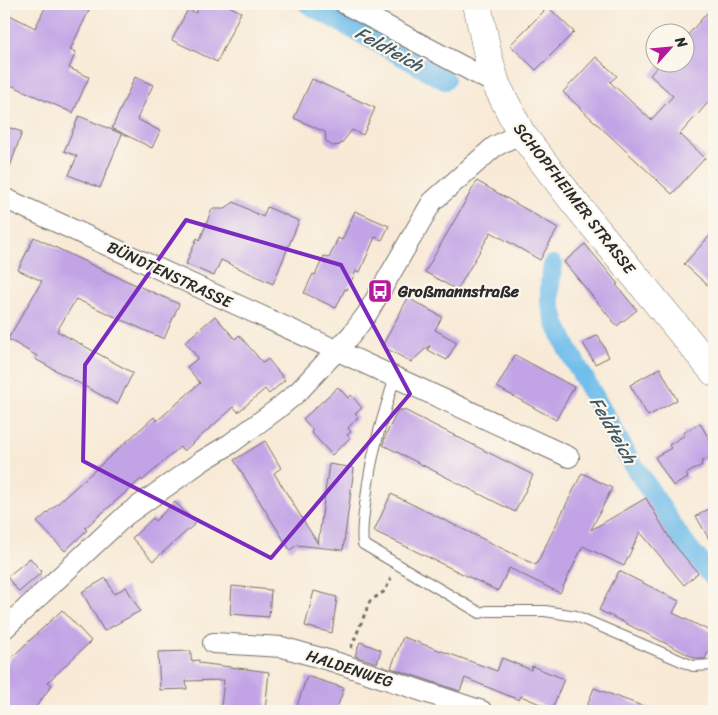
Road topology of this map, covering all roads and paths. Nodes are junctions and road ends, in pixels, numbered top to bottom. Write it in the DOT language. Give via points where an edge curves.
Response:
graph roads {
  1 [pos="345,4"];
  2 [pos="477,4"];
  3 [pos="496,84"];
  4 [pos="521,133"];
  5 [pos="4,198"];
  6 [pos="336,351"];
  7 [pos="714,372"];
  8 [pos="395,377"];
  9 [pos="569,458"];
  10 [pos="398,565"];
  11 [pos="4,629"];
  12 [pos="213,643"];
  13 [pos="345,665"];
  14 [pos="714,665"];
  15 [pos="482,711"];
  1 -- 3 [label="street"];
  2 -- 3 [label="main road, SCHOPFHEIMER STRASSE"];
  3 -- 4 [label="main road, SCHOPFHEIMER STRASSE"];
  4 -- 6 [label="street" via="494,147 432,202 367,314"];
  4 -- 7 [label="main road, SCHOPFHEIMER STRASSE"];
  5 -- 6 [label="street, BÜNDTENSTRASSE"];
  6 -- 8 [label="street"];
  6 -- 11 [label="street" via="299,391 276,410 126,515"];
  8 -- 9 [label="street"];
  8 -- 10 [label="lane" via="370,464 361,532 363,544"];
  10 -- 13 [label="path" via="385,591 370,601"];
  10 -- 14 [label="lane" via="480,613 545,611 576,616 693,666"];
  12 -- 13 [label="street, HALDENWEG" via="282,647"];
  13 -- 15 [label="street, HALDENWEG"];
}
